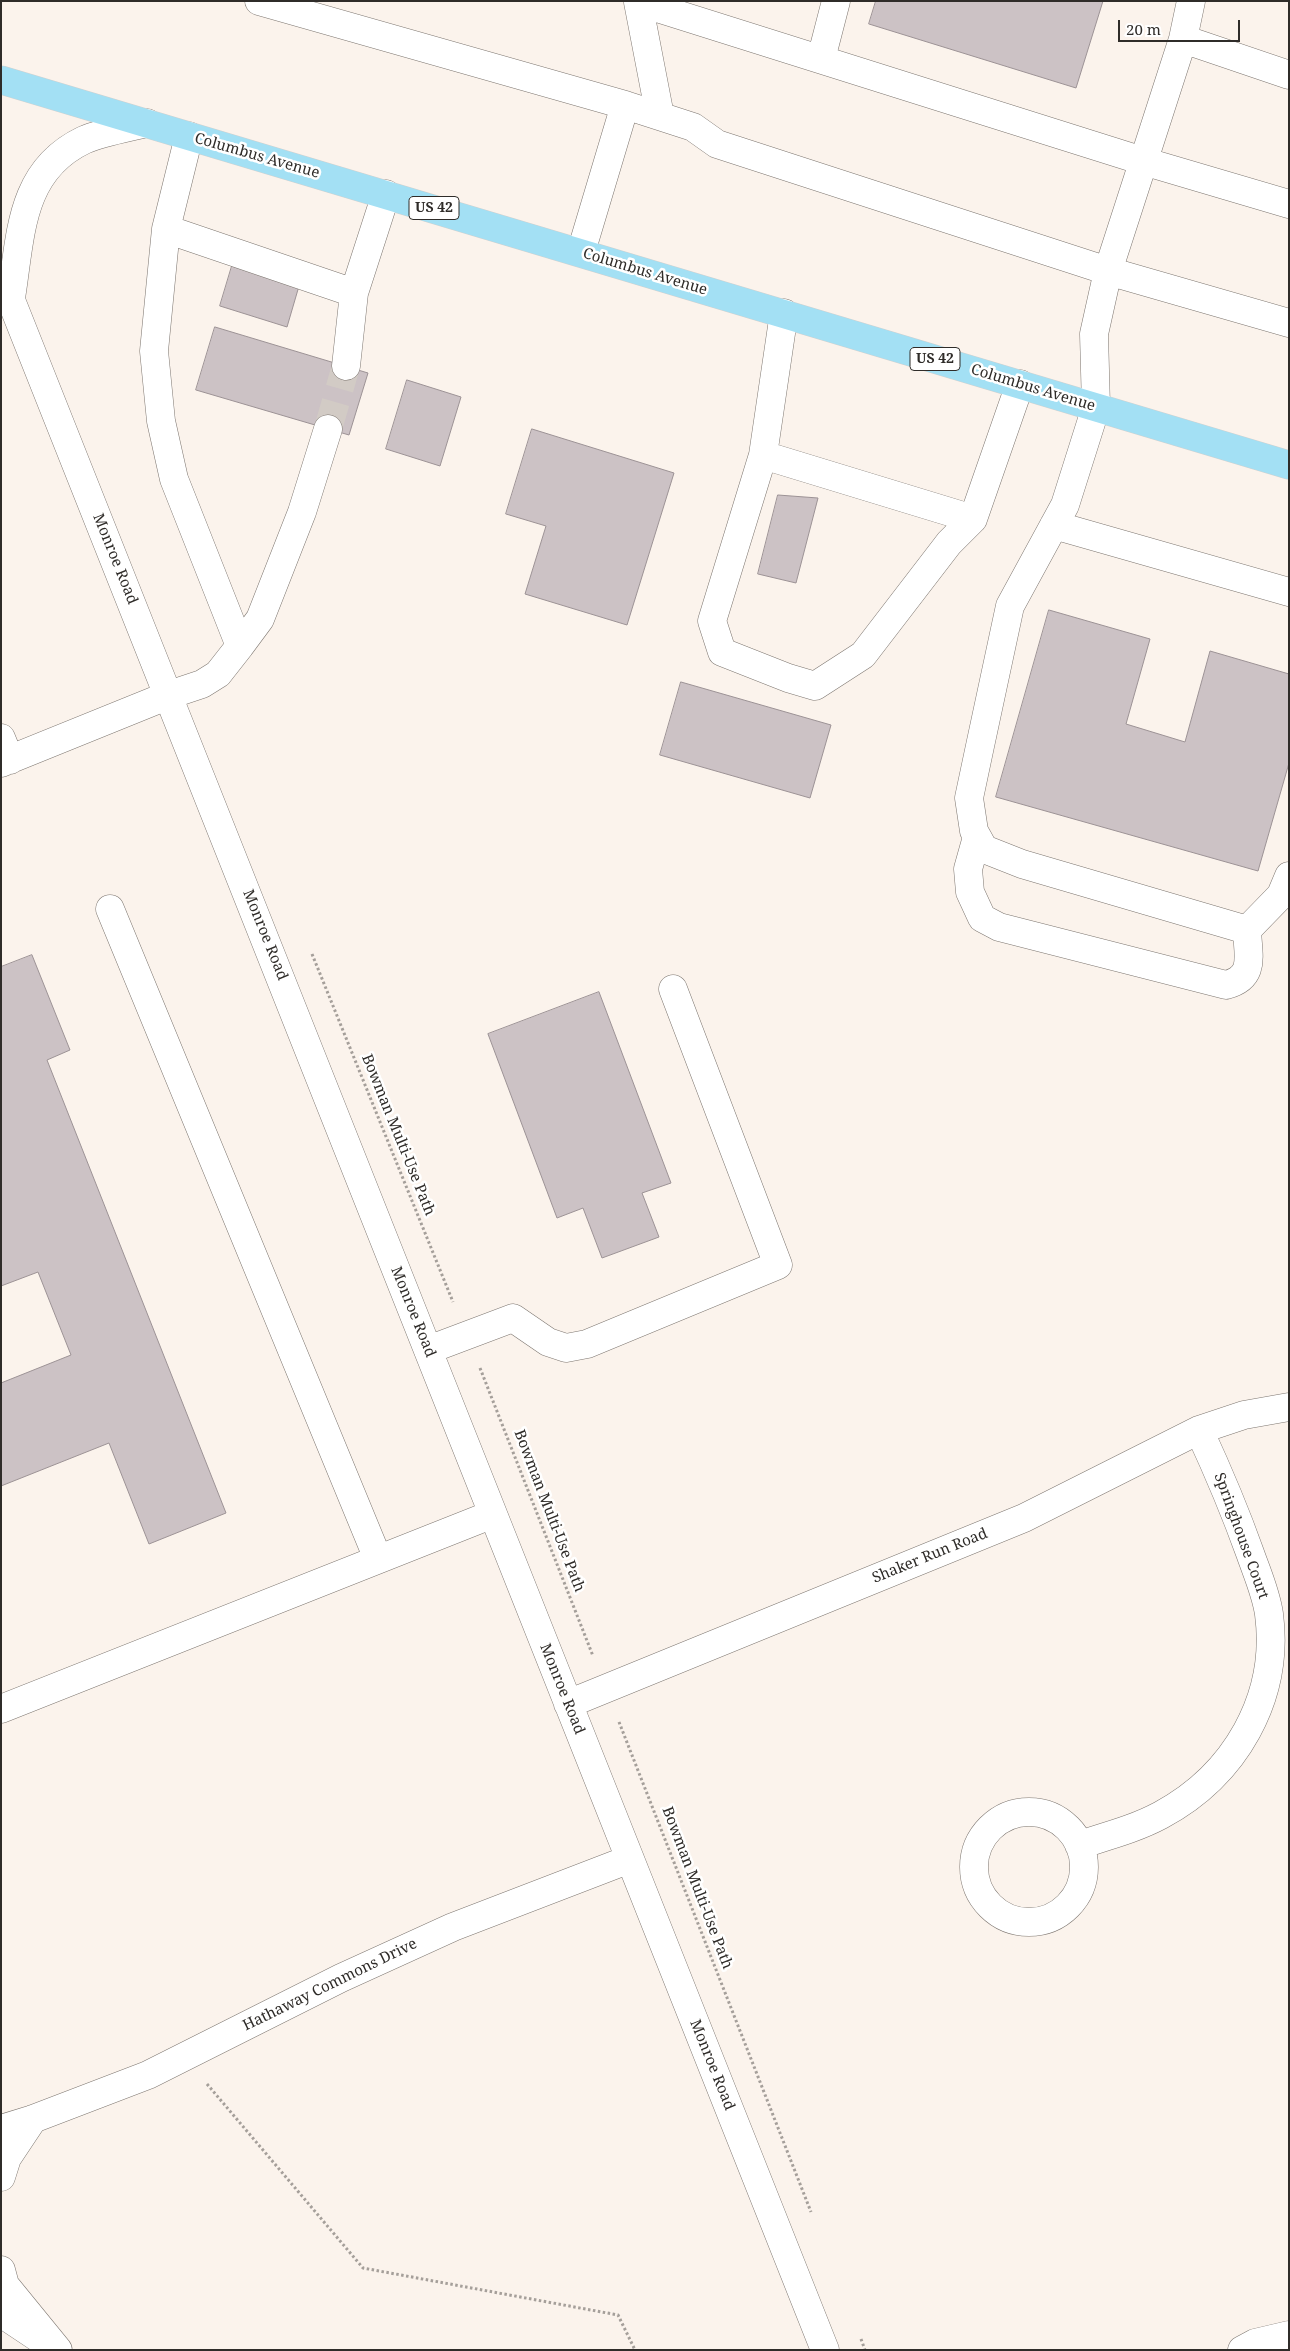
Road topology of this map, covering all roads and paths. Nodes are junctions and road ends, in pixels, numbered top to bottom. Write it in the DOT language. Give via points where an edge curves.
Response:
graph roads {
  1 [pos="259,1"];
  2 [pos="836,1"];
  3 [pos="1191,1"];
  4 [pos="313,9"];
  5 [pos="1183,39"];
  6 [pos="820,59"];
  7 [pos="1289,75"];
  8 [pos="1,80"];
  9 [pos="625,105"];
  10 [pos="660,116"];
  11 [pos="147,123"];
  12 [pos="189,136"];
  13 [pos="1143,161"];
  14 [pos="386,194"];
  15 [pos="1289,204"];
  16 [pos="166,229"];
  17 [pos="581,252"];
  18 [pos="1108,271"];
  19 [pos="6,286"];
  20 [pos="354,294"];
  21 [pos="784,313"];
  22 [pos="1289,323"];
  23 [pos="346,366"];
  24 [pos="1020,384"];
  25 [pos="1096,407"];
  26 [pos="328,429"];
  27 [pos="762,455"];
  28 [pos="1289,465"];
  29 [pos="973,519"];
  30 [pos="1054,525"];
  31 [pos="1289,592"];
  32 [pos="240,646"];
  33 [pos="169,695"];
  34 [pos="4,754"];
  35 [pos="977,837"];
  36 [pos="1289,876"];
  37 [pos="110,909"];
  38 [pos="1247,930"];
  39 [pos="310,950"];
  40 [pos="674,989"];
  41 [pos="467,1335"];
  42 [pos="428,1350"];
  43 [pos="1289,1407"];
  44 [pos="1199,1430"];
  45 [pos="493,1514"];
  46 [pos="378,1559"];
  47 [pos="606,1689"];
  48 [pos="568,1704"];
  49 [pos="1,1709"];
  50 [pos="1079,1845"];
  51 [pos="630,1859"];
  52 [pos="184,2057"];
  53 [pos="33,2119"];
  54 [pos="1,2129"];
  55 [pos="1,2177"];
  56 [pos="815,2221"];
  57 [pos="1,2270"];
  58 [pos="1,2312"];
  59 [pos="858,2331"];
  60 [pos="1289,2335"];
  61 [pos="56,2350"];
  62 [pos="635,2350"];
  63 [pos="825,2350"];
  64 [pos="866,2350"];
  65 [pos="1242,2350"];
  1 -- 4 [label="street"];
  2 -- 6 [label="street"];
  3 -- 5 [label="street"];
  4 -- 9 [label="street"];
  5 -- 7 [label="street"];
  5 -- 13 [label="street"];
  6 -- 10 [label="street" via="638,2"];
  6 -- 13 [label="street"];
  8 -- 11 [label="main road, Columbus Avenue / US 42"];
  9 -- 10 [label="street"];
  9 -- 17 [label="street"];
  10 -- 18 [label="street" via="693,127 717,144"];
  11 -- 12 [label="main road, Columbus Avenue / US 42"];
  11 -- 19 [label="street" via="84,140 51,162 41,174 26,207"];
  12 -- 14 [label="main road, Columbus Avenue / US 42"];
  12 -- 16 [label="street"];
  13 -- 15 [label="street"];
  13 -- 18 [label="street"];
  14 -- 17 [label="main road, Columbus Avenue / US 42"];
  14 -- 20 [label="street"];
  16 -- 20 [label="street"];
  16 -- 32 [label="street" via="154,351 160,421 174,479"];
  17 -- 21 [label="main road, Columbus Avenue / US 42"];
  18 -- 22 [label="street"];
  18 -- 25 [label="street" via="1094,334"];
  19 -- 33 [label="street, Monroe Road"];
  20 -- 23 [label="street"];
  21 -- 24 [label="main road, Columbus Avenue / US 42"];
  21 -- 27 [label="street"];
  24 -- 25 [label="main road, Columbus Avenue / US 42"];
  24 -- 29 [label="street"];
  25 -- 28 [label="main road, Columbus Avenue / US 42"];
  25 -- 30 [label="street" via="1065,505"];
  26 -- 32 [label="street" via="302,512 260,619"];
  27 -- 29 [label="street"];
  27 -- 29 [label="street" via="712,622 722,652 788,678 815,686 863,655 949,543"];
  30 -- 31 [label="street"];
  30 -- 35 [label="street" via="1010,606 969,798"];
  32 -- 33 [label="street" via="218,674 202,684"];
  33 -- 34 [label="street"];
  33 -- 42 [label="street, Monroe Road"];
  35 -- 38 [label="street" via="984,849 1022,864"];
  35 -- 38 [label="street" via="968,869 970,892 982,918 999,927 1226,985 1245,976 1249,963"];
  36 -- 38 [label="street" via="1281,895"];
  37 -- 46 [label="street"];
  39 -- 41 [label="path, Bowman Multi-Use Path"];
  40 -- 41 [label="street" via="778,1265 587,1344 566,1348 548,1342 513,1318"];
  41 -- 42 [label="street"];
  41 -- 47 [label="path, Bowman Multi-Use Path"];
  42 -- 45 [label="street, Monroe Road"];
  43 -- 44 [label="street, Shaker Run Road" via="1244,1415"];
  44 -- 47 [label="street, Shaker Run Road" via="1024,1518"];
  44 -- 50 [label="street, Springhouse Court" via="1230,1498 1269,1613 1271,1651 1261,1702 1249,1731 1232,1756 1188,1798 1134,1828"];
  45 -- 46 [label="street"];
  45 -- 48 [label="street, Monroe Road"];
  46 -- 49 [label="street"];
  47 -- 48 [label="street, Shaker Run Road"];
  47 -- 56 [label="path, Bowman Multi-Use Path"];
  48 -- 51 [label="street, Monroe Road"];
  51 -- 52 [label="street, Hathaway Commons Drive" via="453,1927 341,1978"];
  51 -- 63 [label="street, Monroe Road"];
  52 -- 53 [label="street, Hathaway Commons Drive" via="148,2075"];
  52 -- 62 [label="path" via="363,2268 618,2315"];
  53 -- 54 [label="street, Hathaway Commons Drive"];
  53 -- 55 [label="street" via="7,2158"];
  57 -- 61 [label="street" via="5,2285"];
  58 -- 61 [label="street"];
  59 -- 64 [label="path"];
  60 -- 65 [label="street" via="1255,2343"];
}
